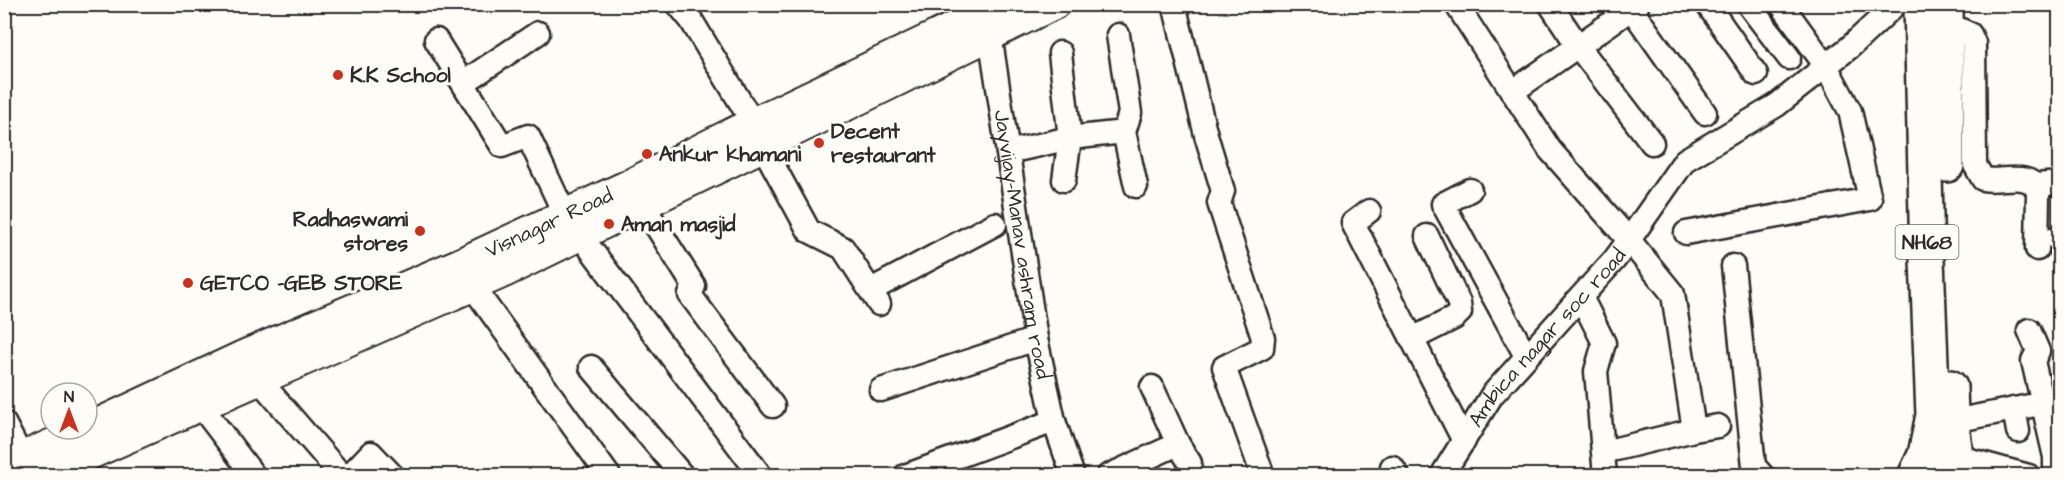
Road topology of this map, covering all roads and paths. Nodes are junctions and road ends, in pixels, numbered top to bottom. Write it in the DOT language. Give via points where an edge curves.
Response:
graph roads {
  1 [pos="678,4"];
  2 [pos="1054,4"];
  3 [pos="1174,4"];
  4 [pos="1456,4"];
  5 [pos="1550,4"];
  6 [pos="1707,4"];
  7 [pos="1748,4"];
  8 [pos="1781,4"];
  9 [pos="1896,4"];
  10 [pos="1921,4"];
  11 [pos="1633,6"];
  12 [pos="993,17"];
  13 [pos="1946,17"];
  14 [pos="538,33"];
  15 [pos="1118,35"];
  16 [pos="436,40"];
  17 [pos="1578,46"];
  18 [pos="1060,53"];
  19 [pos="1789,58"];
  20 [pos="1826,66"];
  21 [pos="1756,74"];
  22 [pos="463,83"];
  23 [pos="1512,92"];
  24 [pos="1705,112"];
  25 [pos="1124,132"];
  26 [pos="759,137"];
  27 [pos="1070,138"];
  28 [pos="1652,142"];
  29 [pos="1008,152"];
  30 [pos="1064,180"];
  31 [pos="2060,183"];
  32 [pos="2036,185"];
  33 [pos="1136,186"];
  34 [pos="1470,190"];
  35 [pos="643,205"];
  36 [pos="1369,211"];
  37 [pos="995,224"];
  38 [pos="573,225"];
  39 [pos="1686,233"];
  40 [pos="1427,236"];
  41 [pos="1629,240"];
  42 [pos="2051,242"];
  43 [pos="1733,266"];
  44 [pos="465,275"];
  45 [pos="1581,297"];
  46 [pos="2029,330"];
  47 [pos="1036,339"];
  48 [pos="1412,339"];
  49 [pos="1526,357"];
  50 [pos="591,367"];
  51 [pos="252,368"];
  52 [pos="1152,387"];
  53 [pos="881,390"];
  54 [pos="193,395"];
  55 [pos="2051,402"];
  56 [pos="773,406"];
  57 [pos="1942,416"];
  58 [pos="1054,421"];
  59 [pos="4,423"];
  60 [pos="99,425"];
  61 [pos="1718,426"];
  62 [pos="1694,430"];
  63 [pos="66,441"];
  64 [pos="1464,441"];
  65 [pos="2056,447"];
  66 [pos="1617,449"];
  67 [pos="22,466"];
  68 [pos="1952,466"];
  69 [pos="1261,470"];
  70 [pos="1444,472"];
  71 [pos="681,475"];
  72 [pos="254,476"];
  73 [pos="342,476"];
  74 [pos="349,476"];
  75 [pos="393,476"];
  76 [pos="609,476"];
  77 [pos="761,476"];
  78 [pos="905,476"];
  79 [pos="1073,476"];
  80 [pos="1108,476"];
  81 [pos="1605,476"];
  82 [pos="1762,476"];
  83 [pos="1915,476"];
  84 [pos="2029,476"];
  85 [pos="2055,476"];
  1 -- 26 [label="street"];
  2 -- 12 [label="main road, Visnagar Road"];
  3 -- 69 [label="street" via="1223,191 1219,203 1263,338 1262,348 1224,367"];
  4 -- 23 [label="street, Ambica nagar soc road"];
  5 -- 17 [label="street"];
  6 -- 21 [label="street"];
  7 -- 19 [label="street"];
  8 -- 20 [label="street"];
  9 -- 20 [label="street"];
  10 -- 57 [label="highway, NH68" via="1927,259"];
  11 -- 17 [label="street"];
  11 -- 24 [label="street"];
  12 -- 26 [label="main road, Visnagar Road"];
  12 -- 29 [label="street, Jayvijay-Manav ashram road"];
  13 -- 32 [label="street" via="1970,34 1974,43 1975,165 1983,179 2020,178"];
  13 -- 57 [label="highway" via="1948,310"];
  14 -- 22 [label="street"];
  15 -- 25 [label="street" via="1130,113"];
  16 -- 22 [label="street"];
  17 -- 23 [label="street"];
  17 -- 28 [label="street"];
  18 -- 27 [label="street"];
  20 -- 39 [label="street" via="1850,111 1870,199"];
  20 -- 41 [label="street" via="1777,105 1685,160"];
  22 -- 38 [label="street" via="502,146 528,136"];
  23 -- 41 [label="street, Ambica nagar soc road" via="1550,150"];
  25 -- 27 [label="street"];
  25 -- 33 [label="street"];
  26 -- 35 [label="main road"];
  26 -- 37 [label="street" via="808,231 843,248 875,297"];
  26 -- 38 [label="main road, Visnagar Road" via="629,185"];
  27 -- 29 [label="street"];
  27 -- 30 [label="street"];
  29 -- 47 [label="street, Jayvijay-Manav ashram road"];
  31 -- 32 [label="street"];
  32 -- 42 [label="street"];
  34 -- 49 [label="street" via="1443,204"];
  35 -- 38 [label="main road"];
  35 -- 56 [label="street" via="694,286 690,295"];
  36 -- 48 [label="street" via="1353,223"];
  38 -- 44 [label="main road, Visnagar Road"];
  38 -- 77 [label="street"];
  40 -- 48 [label="street" via="1460,312"];
  41 -- 45 [label="street, Ambica nagar soc road"];
  41 -- 62 [label="street" via="1673,294"];
  43 -- 82 [label="street" via="1754,466"];
  44 -- 51 [label="main road, Visnagar Road"];
  44 -- 76 [label="street"];
  45 -- 49 [label="street, Ambica nagar soc road"];
  45 -- 81 [label="street" via="1604,343 1596,371"];
  46 -- 55 [label="street" via="2038,351 2033,361"];
  47 -- 53 [label="street"];
  47 -- 58 [label="street, Jayvijay-Manav ashram road"];
  48 -- 64 [label="street"];
  49 -- 64 [label="street, Ambica nagar soc road" via="1492,395"];
  50 -- 71 [label="street"];
  51 -- 54 [label="main road, Visnagar Road"];
  51 -- 73 [label="street"];
  52 -- 80 [label="street" via="1184,454"];
  54 -- 60 [label="main road, Visnagar Road"];
  54 -- 67 [label="main road"];
  54 -- 72 [label="street"];
  55 -- 57 [label="street" via="2016,420"];
  55 -- 65 [label="street"];
  57 -- 68 [label="highway"];
  57 -- 83 [label="highway, NH68"];
  58 -- 78 [label="street"];
  58 -- 79 [label="street, Jayvijay-Manav ashram road"];
  59 -- 67 [label="street"];
  61 -- 62 [label="street"];
  62 -- 66 [label="street"];
  63 -- 67 [label="main road, Visnagar Road"];
  64 -- 70 [label="street, Ambica nagar soc road"];
  65 -- 85 [label="street"];
  68 -- 84 [label="street"];
  74 -- 75 [label="street" via="371,453"];
}
